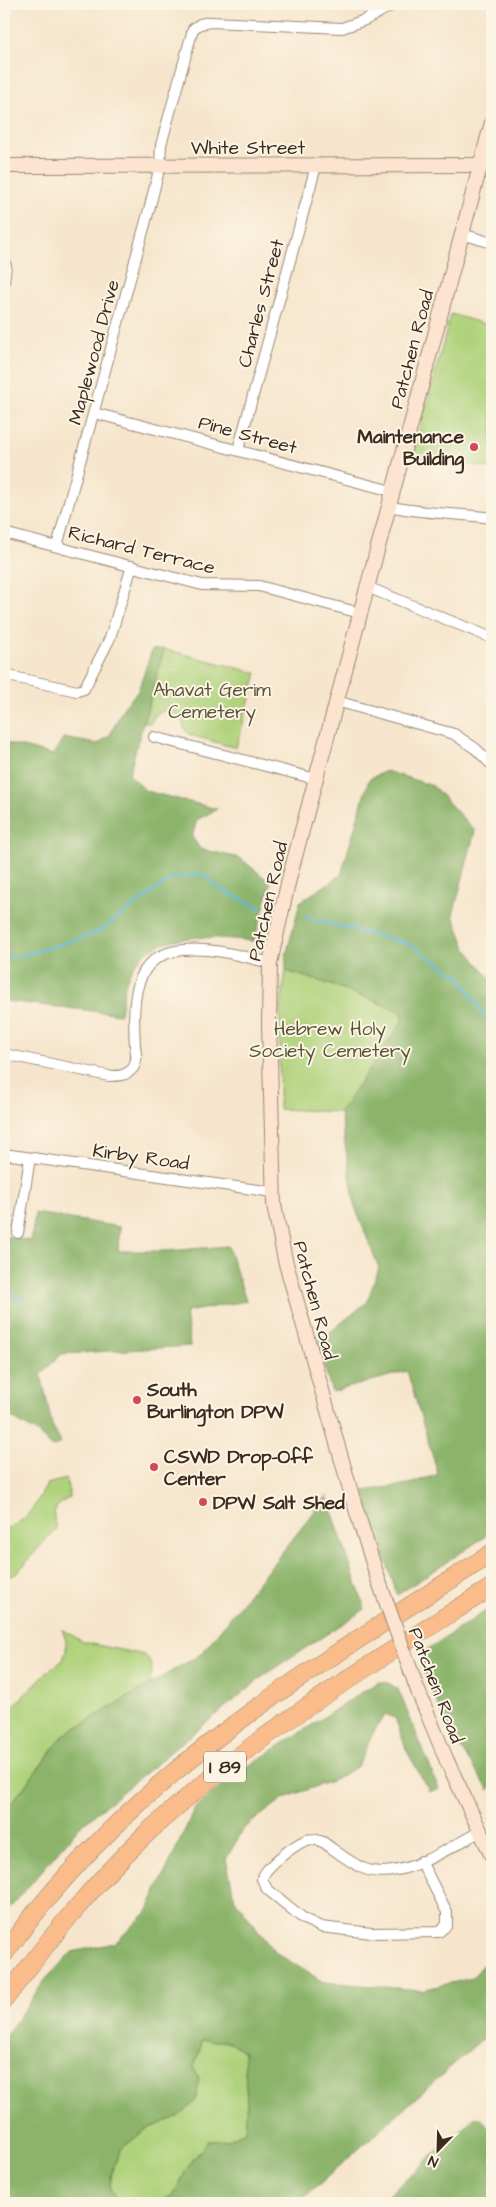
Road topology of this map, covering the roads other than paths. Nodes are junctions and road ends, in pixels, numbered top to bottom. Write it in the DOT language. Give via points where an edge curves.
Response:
graph roads {
  1 [pos="394,4"];
  2 [pos="492,122"];
  3 [pos="486,165"];
  4 [pos="4,166"];
  5 [pos="160,166"];
  6 [pos="316,166"];
  7 [pos="462,234"];
  8 [pos="492,243"];
  9 [pos="4,260"];
  10 [pos="4,282"];
  11 [pos="94,413"];
  12 [pos="238,450"];
  13 [pos="392,491"];
  14 [pos="388,506"];
  15 [pos="492,518"];
  16 [pos="4,532"];
  17 [pos="57,546"];
  18 [pos="132,566"];
  19 [pos="367,587"];
  20 [pos="360,613"];
  21 [pos="492,638"];
  22 [pos="4,675"];
  23 [pos="336,701"];
  24 [pos="154,738"];
  25 [pos="492,764"];
  26 [pos="316,779"];
  27 [pos="270,963"];
  28 [pos="4,1054"];
  29 [pos="4,1154"];
  30 [pos="30,1158"];
  31 [pos="273,1192"];
  32 [pos="18,1233"];
  33 [pos="492,1553"];
  34 [pos="492,1587"];
  35 [pos="480,1832"];
  36 [pos="492,1856"];
  37 [pos="421,1861"];
  38 [pos="4,1954"];
  39 [pos="4,2000"];
  1 -- 5 [label="street, Maplewood Drive" via="342,28 210,22 195,26 189,36 164,136"];
  2 -- 3 [label="street, Patchen Road"];
  3 -- 6 [label="street, White Street"];
  3 -- 7 [label="street, Patchen Road"];
  4 -- 5 [label="street, White Street"];
  5 -- 6 [label="street, White Street"];
  5 -- 11 [label="street, Maplewood Drive"];
  6 -- 12 [label="street, Charles Street"];
  7 -- 8 [label="street"];
  7 -- 13 [label="street, Patchen Road"];
  9 -- 10 [label="street"];
  11 -- 12 [label="street, Pine Street"];
  11 -- 17 [label="street, Maplewood Drive"];
  12 -- 13 [label="street, Pine Street"];
  13 -- 14 [label="street, Patchen Road"];
  14 -- 15 [label="street"];
  14 -- 19 [label="street, Patchen Road"];
  16 -- 17 [label="street, Richard Terrace"];
  17 -- 18 [label="street, Richard Terrace"];
  18 -- 20 [label="street, Richard Terrace" via="202,585 259,586"];
  18 -- 22 [label="street" via="110,638 84,689 77,691"];
  19 -- 20 [label="street, Patchen Road"];
  19 -- 21 [label="street"];
  20 -- 23 [label="street, Patchen Road"];
  23 -- 25 [label="street" via="454,734"];
  23 -- 26 [label="street, Patchen Road"];
  24 -- 26 [label="street"];
  26 -- 27 [label="street, Patchen Road" via="276,927"];
  27 -- 28 [label="street" via="227,952 197,950 175,951 155,960 144,972 136,990 136,1060 126,1074 109,1076"];
  27 -- 31 [label="street, Patchen Road"];
  29 -- 30 [label="street, Kirby Road"];
  30 -- 31 [label="street, Kirby Road"];
  30 -- 32 [label="street"];
  31 -- 35 [label="street, Patchen Road, bridge" via="285,1260 378,1579 418,1692"];
  33 -- 38 [label="highway, I 89" via="304,1677 178,1769 86,1855 42,1903"];
  34 -- 39 [label="highway, I 89" via="288,1720 199,1788 133,1847 83,1900 41,1949"];
  35 -- 36 [label="street, Patchen Road"];
  35 -- 37 [label="street"];
  37 -- 37 [label="street" via="390,1872 374,1871 312,1839 270,1866 262,1879 265,1886 304,1919 321,1927 379,1933 439,1932 447,1925 448,1915"];
}
